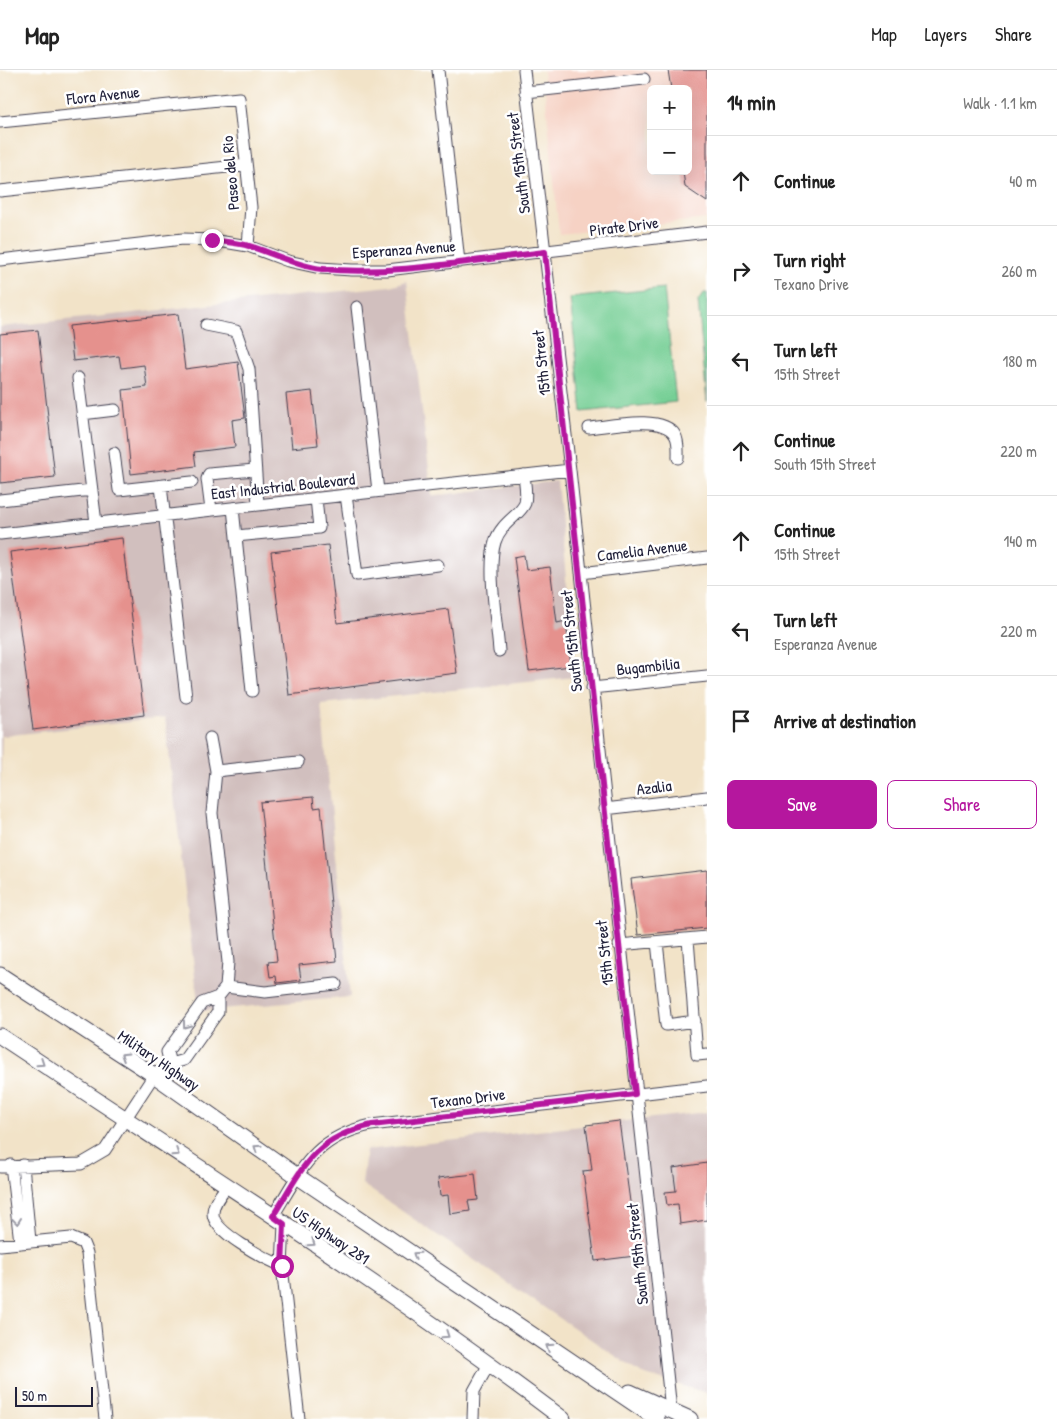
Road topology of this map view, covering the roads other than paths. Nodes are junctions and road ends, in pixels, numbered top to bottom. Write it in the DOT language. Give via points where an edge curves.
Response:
graph roads {
  1 [pos="438,70"];
  2 [pos="524,70"];
  3 [pos="644,79"];
  4 [pos="526,92"];
  5 [pos="239,98"];
  6 [pos="0,122"];
  7 [pos="246,165"];
  8 [pos="0,191"];
  9 [pos="707,232"];
  10 [pos="248,246"];
  11 [pos="545,252"];
  12 [pos="0,260"];
  13 [pos="459,262"];
  14 [pos="357,307"];
  15 [pos="206,325"];
  16 [pos="78,378"];
  17 [pos="114,410"];
  18 [pos="82,414"];
  19 [pos="589,428"];
  20 [pos="114,454"];
  21 [pos="678,458"];
  22 [pos="255,470"];
  23 [pos="570,470"];
  24 [pos="524,475"];
  25 [pos="192,482"];
  26 [pos="161,486"];
  27 [pos="92,490"];
  28 [pos="378,492"];
  29 [pos="346,495"];
  30 [pos="316,498"];
  31 [pos="0,500"];
  32 [pos="258,505"];
  33 [pos="233,508"];
  34 [pos="210,510"];
  35 [pos="165,515"];
  36 [pos="96,523"];
  37 [pos="0,534"];
  38 [pos="236,536"];
  39 [pos="707,558"];
  40 [pos="438,565"];
  41 [pos="581,573"];
  42 [pos="500,651"];
  43 [pos="707,676"];
  44 [pos="592,688"];
  45 [pos="252,691"];
  46 [pos="186,696"];
  47 [pos="210,738"];
  48 [pos="298,762"];
  49 [pos="216,771"];
  50 [pos="707,797"];
  51 [pos="605,809"];
  52 [pos="707,937"];
  53 [pos="688,938"];
  54 [pos="657,942"];
  55 [pos="619,945"];
  56 [pos="0,975"];
  57 [pos="336,984"];
  58 [pos="226,987"];
  59 [pos="218,997"];
  60 [pos="695,1021"];
  61 [pos="0,1036"];
  62 [pos="707,1054"];
  63 [pos="170,1064"];
  64 [pos="156,1076"];
  65 [pos="707,1086"];
  66 [pos="635,1094"];
  67 [pos="124,1119"];
  68 [pos="23,1165"];
  69 [pos="5,1166"];
  70 [pos="297,1176"];
  71 [pos="227,1186"];
  72 [pos="279,1220"];
  73 [pos="25,1242"];
  74 [pos="0,1244"];
  75 [pos="282,1266"];
  76 [pos="489,1364"];
  77 [pos="590,1374"];
  78 [pos="671,1410"];
  79 [pos="105,1419"];
  80 [pos="298,1419"];
  81 [pos="473,1419"];
  82 [pos="563,1419"];
  83 [pos="657,1419"];
  84 [pos="690,1419"];
  1 -- 13 [label="street"];
  2 -- 4 [label="street, South 15th Street"];
  3 -- 4 [label="street"];
  4 -- 11 [label="street, South 15th Street"];
  5 -- 6 [label="street, Flora Avenue"];
  5 -- 7 [label="street, Paseo del Rio"];
  7 -- 8 [label="street"];
  7 -- 10 [label="street, Paseo del Rio" via="251,207"];
  9 -- 11 [label="street, Pirate Drive"];
  10 -- 12 [label="street, Esperanza Avenue" via="183,239"];
  10 -- 13 [label="street, Esperanza Avenue" via="288,261 320,268 387,270"];
  11 -- 13 [label="street, Esperanza Avenue"];
  11 -- 23 [label="street, 15th Street"];
  14 -- 28 [label="street"];
  15 -- 22 [label="street" via="236,331 249,369"];
  16 -- 18 [label="street"];
  17 -- 18 [label="street"];
  18 -- 27 [label="street"];
  19 -- 21 [label="street" via="652,422 670,428 676,436"];
  20 -- 26 [label="street" via="119,490"];
  22 -- 32 [label="street"];
  22 -- 34 [label="street" via="210,474 207,479"];
  23 -- 24 [label="street, East Industrial Boulevard"];
  23 -- 41 [label="street, South 15th Street"];
  24 -- 28 [label="street, East Industrial Boulevard"];
  24 -- 42 [label="street" via="525,503 502,528 493,549"];
  25 -- 26 [label="street"];
  26 -- 35 [label="street"];
  27 -- 31 [label="street"];
  27 -- 36 [label="street"];
  28 -- 29 [label="street, East Industrial Boulevard"];
  29 -- 30 [label="street, East Industrial Boulevard"];
  29 -- 40 [label="street" via="357,574"];
  30 -- 32 [label="street, East Industrial Boulevard"];
  30 -- 38 [label="street" via="319,528"];
  32 -- 33 [label="street, East Industrial Boulevard"];
  33 -- 34 [label="street, East Industrial Boulevard"];
  33 -- 38 [label="street"];
  34 -- 35 [label="street, East Industrial Boulevard"];
  35 -- 36 [label="street, East Industrial Boulevard"];
  35 -- 46 [label="street"];
  36 -- 37 [label="street, East Industrial Boulevard"];
  38 -- 45 [label="street"];
  39 -- 41 [label="street, Camelia Avenue"];
  41 -- 44 [label="street, South 15th Street"];
  43 -- 44 [label="street, Bugambilia"];
  44 -- 51 [label="street, South 15th Street"];
  47 -- 49 [label="street"];
  48 -- 49 [label="street"];
  49 -- 58 [label="street" via="212,812 228,962"];
  50 -- 51 [label="street, Azalia"];
  51 -- 55 [label="street, 15th Street"];
  52 -- 53 [label="street"];
  53 -- 54 [label="street"];
  53 -- 60 [label="street"];
  54 -- 55 [label="street"];
  54 -- 60 [label="street" via="666,1025"];
  55 -- 66 [label="street, 15th Street"];
  64 -- 56 [label="main road, Military Highway, one-way"];
  57 -- 58 [label="street" via="265,992"];
  58 -- 59 [label="street"];
  59 -- 63 [label="street" via="218,1012 184,1060"];
  59 -- 63 [label="street, one-way" via="202,1003 167,1052"];
  60 -- 62 [label="street" via="698,1055"];
  61 -- 67 [label="main road, US Highway 281, one-way"];
  63 -- 64 [label="street"];
  64 -- 67 [label="street"];
  70 -- 64 [label="main road, Military Highway, one-way"];
  65 -- 66 [label="street, Texano Drive"];
  66 -- 70 [label="street, Texano Drive" via="351,1130 331,1139 313,1154"];
  66 -- 78 [label="street, South 15th Street"];
  67 -- 68 [label="street" via="105,1150 81,1164"];
  67 -- 71 [label="main road, US Highway 281, one-way"];
  68 -- 69 [label="street"];
  68 -- 73 [label="street"];
  69 -- 73 [label="street, one-way"];
  70 -- 72 [label="street, Texano Drive"];
  77 -- 70 [label="main road, US Highway 281, one-way"];
  71 -- 72 [label="main road, US Highway 281"];
  71 -- 75 [label="street" via="214,1205 212,1216 216,1226"];
  72 -- 75 [label="street"];
  72 -- 76 [label="main road, US Highway 281, one-way"];
  73 -- 74 [label="street"];
  73 -- 79 [label="street" via="72,1238 83,1242 87,1253"];
  75 -- 80 [label="street"];
  76 -- 81 [label="street" via="474,1392"];
  76 -- 82 [label="main road, US Highway 281"];
  77 -- 78 [label="main road"];
  77 -- 83 [label="main road"];
  78 -- 84 [label="main road"];
}
